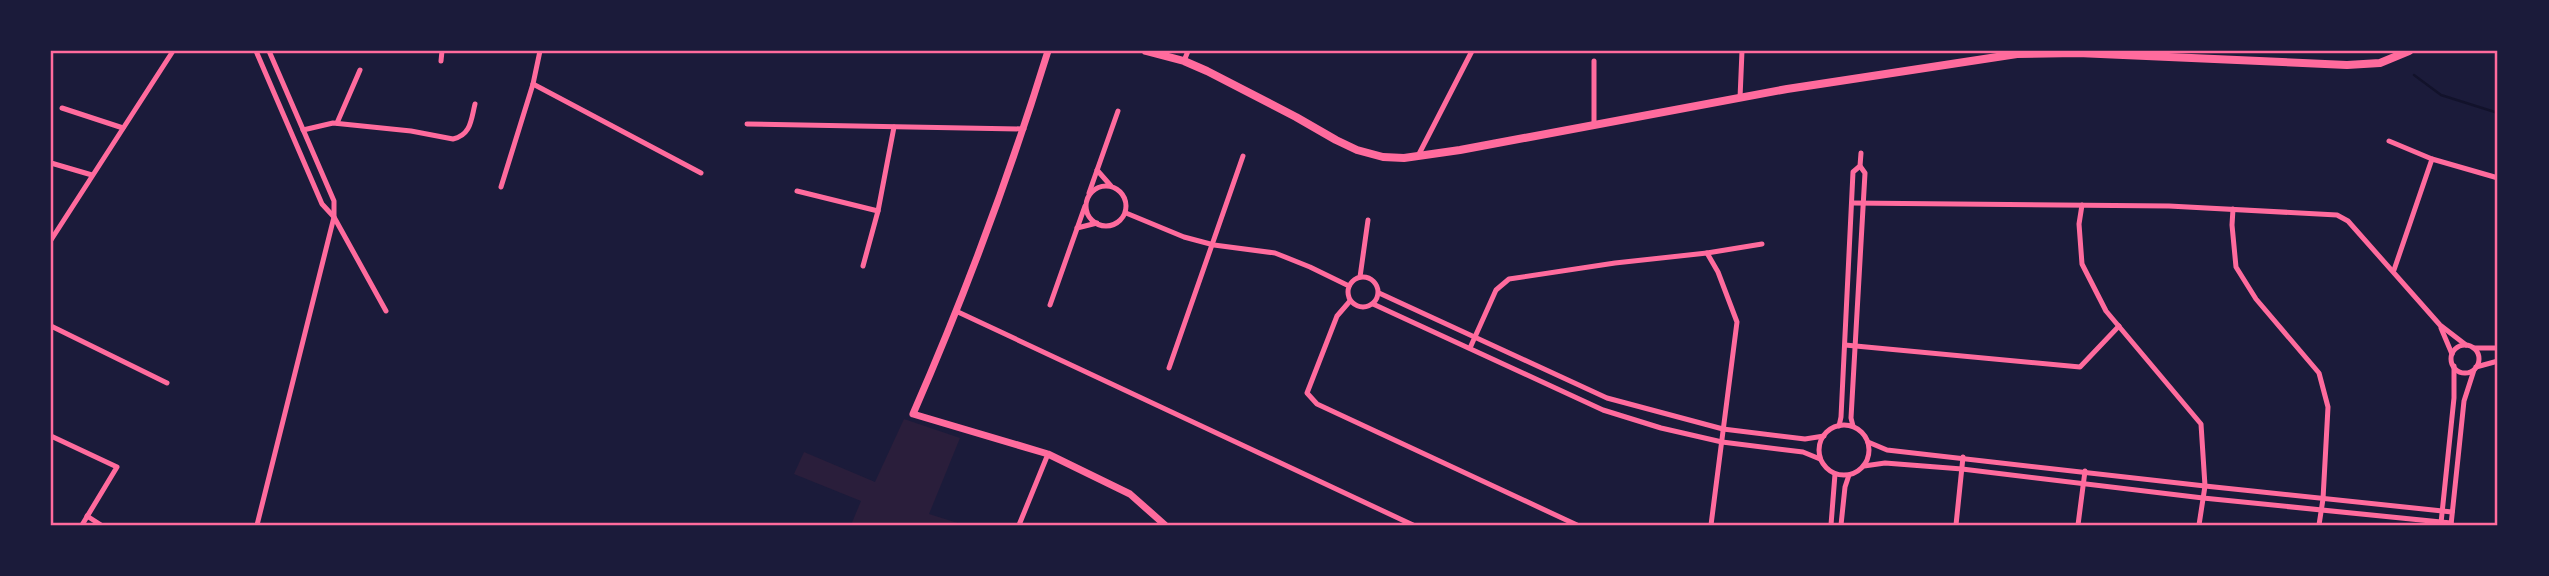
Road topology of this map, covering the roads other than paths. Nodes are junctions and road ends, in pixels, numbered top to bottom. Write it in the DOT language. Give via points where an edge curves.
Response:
graph roads {
  1 [pos="173,51"];
  2 [pos="256,51"];
  3 [pos="269,51"];
  4 [pos="442,51"];
  5 [pos="540,51"];
  6 [pos="1048,51"];
  7 [pos="1146,51"];
  8 [pos="1188,51"];
  9 [pos="1472,51"];
  10 [pos="1742,51"];
  11 [pos="2409,51"];
  12 [pos="441,61"];
  13 [pos="1184,61"];
  14 [pos="1594,61"];
  15 [pos="360,70"];
  16 [pos="533,84"];
  17 [pos="1740,98"];
  18 [pos="475,104"];
  19 [pos="62,108"];
  20 [pos="1118,111"];
  21 [pos="337,123"];
  22 [pos="747,124"];
  23 [pos="1594,125"];
  24 [pos="894,127"];
  25 [pos="123,128"];
  26 [pos="1024,129"];
  27 [pos="303,130"];
  28 [pos="2389,141"];
  29 [pos="1861,153"];
  30 [pos="1419,154"];
  31 [pos="1243,156"];
  32 [pos="2432,159"];
  33 [pos="51,163"];
  34 [pos="1860,166"];
  35 [pos="1097,170"];
  36 [pos="701,173"];
  37 [pos="92,175"];
  38 [pos="2498,178"];
  39 [pos="1111,186"];
  40 [pos="501,187"];
  41 [pos="797,191"];
  42 [pos="1089,193"];
  43 [pos="1852,203"];
  44 [pos="1863,204"];
  45 [pos="2082,205"];
  46 [pos="1085,206"];
  47 [pos="2233,209"];
  48 [pos="878,211"];
  49 [pos="1126,213"];
  50 [pos="334,218"];
  51 [pos="1368,220"];
  52 [pos="1097,223"];
  53 [pos="1077,228"];
  54 [pos="51,240"];
  55 [pos="1762,244"];
  56 [pos="1214,245"];
  57 [pos="1707,253"];
  58 [pos="863,266"];
  59 [pos="2394,271"];
  60 [pos="1360,277"];
  61 [pos="1349,286"];
  62 [pos="1379,293"];
  63 [pos="1350,301"];
  64 [pos="1373,304"];
  65 [pos="1050,305"];
  66 [pos="386,311"];
  67 [pos="957,312"];
  68 [pos="2440,325"];
  69 [pos="51,326"];
  70 [pos="2119,326"];
  71 [pos="1475,337"];
  72 [pos="1845,345"];
  73 [pos="1855,345"];
  74 [pos="2466,345"];
  75 [pos="1470,348"];
  76 [pos="2474,348"];
  77 [pos="2498,348"];
  78 [pos="2452,355"];
  79 [pos="2498,361"];
  80 [pos="2454,366"];
  81 [pos="1169,368"];
  82 [pos="2475,369"];
  83 [pos="167,383"];
  84 [pos="1839,426"];
  85 [pos="1853,426"];
  86 [pos="1723,429"];
  87 [pos="51,436"];
  88 [pos="1824,436"];
  89 [pos="1722,442"];
  90 [pos="1868,442"];
  91 [pos="1048,454"];
  92 [pos="1963,457"];
  93 [pos="1821,458"];
  94 [pos="1864,466"];
  95 [pos="1962,469"];
  96 [pos="2085,471"];
  97 [pos="1835,474"];
  98 [pos="1849,475"];
  99 [pos="2083,483"];
  100 [pos="2205,486"];
  101 [pos="2203,498"];
  102 [pos="2323,499"];
  103 [pos="2322,510"];
  104 [pos="2443,511"];
  105 [pos="2452,512"];
  106 [pos="87,516"];
  107 [pos="1162,524"];
  108 [pos="2441,524"];
  109 [pos="2451,524"];
  110 [pos="82,525"];
  111 [pos="101,525"];
  112 [pos="257,525"];
  113 [pos="1020,525"];
  114 [pos="1413,525"];
  115 [pos="1577,525"];
  116 [pos="1710,525"];
  117 [pos="1831,525"];
  118 [pos="1841,525"];
  119 [pos="1955,525"];
  120 [pos="2078,525"];
  121 [pos="2199,525"];
  122 [pos="2319,525"];
  1 -- 25 [label="street"];
  2 -- 50 [label="street" via="322,204"];
  3 -- 27 [label="street"];
  4 -- 12 [label="street"];
  5 -- 16 [label="street"];
  6 -- 26 [label="street"];
  7 -- 13 [label="main road"];
  8 -- 13 [label="street"];
  9 -- 30 [label="street"];
  10 -- 17 [label="street"];
  11 -- 17 [label="main road" via="2380,63 2347,65 2017,54"];
  13 -- 30 [label="main road" via="1357,150 1383,157"];
  14 -- 23 [label="street"];
  15 -- 21 [label="street"];
  16 -- 36 [label="street"];
  16 -- 40 [label="street"];
  17 -- 23 [label="main road"];
  18 -- 21 [label="street" via="468,131 453,139"];
  19 -- 25 [label="street"];
  20 -- 35 [label="street"];
  21 -- 27 [label="street"];
  22 -- 24 [label="street"];
  23 -- 30 [label="main road"];
  24 -- 26 [label="street"];
  24 -- 48 [label="street"];
  25 -- 37 [label="street"];
  26 -- 67 [label="street"];
  27 -- 50 [label="street" via="334,201"];
  28 -- 32 [label="street"];
  29 -- 34 [label="street"];
  31 -- 56 [label="street"];
  32 -- 38 [label="street"];
  32 -- 59 [label="street"];
  33 -- 37 [label="street"];
  34 -- 43 [label="street" via="1853,172"];
  34 -- 44 [label="street" via="1865,173"];
  35 -- 39 [label="street"];
  35 -- 42 [label="street"];
  37 -- 54 [label="street"];
  39 -- 42 [label="street"];
  39 -- 49 [label="street" via="1124,197"];
  41 -- 48 [label="street"];
  42 -- 46 [label="street"];
  43 -- 44 [label="street"];
  43 -- 72 [label="street"];
  44 -- 45 [label="street"];
  44 -- 73 [label="street"];
  45 -- 47 [label="street"];
  45 -- 70 [label="street" via="2082,264"];
  46 -- 52 [label="street"];
  46 -- 53 [label="street"];
  47 -- 59 [label="street" via="2337,215"];
  47 -- 102 [label="street" via="2236,267 2256,299 2319,373 2328,407"];
  48 -- 58 [label="street"];
  49 -- 52 [label="street" via="1113,225"];
  49 -- 56 [label="street"];
  50 -- 66 [label="street"];
  50 -- 112 [label="street"];
  51 -- 60 [label="street"];
  52 -- 53 [label="street"];
  53 -- 65 [label="street"];
  55 -- 57 [label="street"];
  56 -- 61 [label="street" via="1275,253"];
  56 -- 81 [label="street"];
  57 -- 71 [label="street" via="1509,279 1496,290"];
  57 -- 86 [label="street" via="1737,322"];
  59 -- 68 [label="street"];
  60 -- 61 [label="street"];
  60 -- 62 [label="street" via="1373,280"];
  61 -- 63 [label="street"];
  62 -- 64 [label="street"];
  62 -- 71 [label="street"];
  63 -- 64 [label="street" via="1362,307"];
  63 -- 115 [label="street" via="1337,316 1307,393 1317,404"];
  64 -- 75 [label="street"];
  67 -- 91 [label="street" via="913,414"];
  67 -- 114 [label="street"];
  68 -- 74 [label="street"];
  68 -- 78 [label="street"];
  69 -- 83 [label="street"];
  70 -- 73 [label="street" via="2080,367"];
  70 -- 100 [label="street" via="2201,424"];
  71 -- 75 [label="street"];
  71 -- 86 [label="street" via="1607,398"];
  72 -- 73 [label="street"];
  72 -- 84 [label="street"];
  73 -- 85 [label="street"];
  74 -- 76 [label="street"];
  74 -- 78 [label="street"];
  75 -- 89 [label="street" via="1603,410"];
  76 -- 77 [label="street"];
  76 -- 82 [label="street" via="2479,357"];
  78 -- 80 [label="street"];
  79 -- 82 [label="street"];
  80 -- 82 [label="street" via="2462,372"];
  80 -- 104 [label="street"];
  82 -- 105 [label="street" via="2464,401"];
  84 -- 85 [label="street"];
  84 -- 88 [label="street"];
  85 -- 90 [label="street"];
  86 -- 88 [label="street" via="1805,439"];
  86 -- 89 [label="street"];
  87 -- 106 [label="street" via="117,467"];
  88 -- 93 [label="street"];
  89 -- 93 [label="street"];
  89 -- 116 [label="street"];
  90 -- 92 [label="street" via="1887,450"];
  90 -- 94 [label="street"];
  91 -- 107 [label="street" via="1130,494"];
  91 -- 113 [label="street"];
  92 -- 95 [label="street"];
  92 -- 96 [label="street"];
  93 -- 97 [label="street"];
  94 -- 95 [label="street" via="1885,463"];
  94 -- 98 [label="street"];
  95 -- 99 [label="street"];
  95 -- 119 [label="street"];
  96 -- 99 [label="street"];
  96 -- 100 [label="street"];
  97 -- 98 [label="street"];
  97 -- 117 [label="street"];
  98 -- 118 [label="street"];
  99 -- 101 [label="street"];
  99 -- 120 [label="street"];
  100 -- 101 [label="street"];
  100 -- 102 [label="street"];
  101 -- 103 [label="street"];
  101 -- 121 [label="street"];
  102 -- 103 [label="street"];
  102 -- 104 [label="street"];
  103 -- 108 [label="street"];
  103 -- 122 [label="street"];
  104 -- 105 [label="street"];
  104 -- 108 [label="street"];
  105 -- 109 [label="street"];
  106 -- 110 [label="street"];
  106 -- 111 [label="street"];
  108 -- 109 [label="street"];
}
